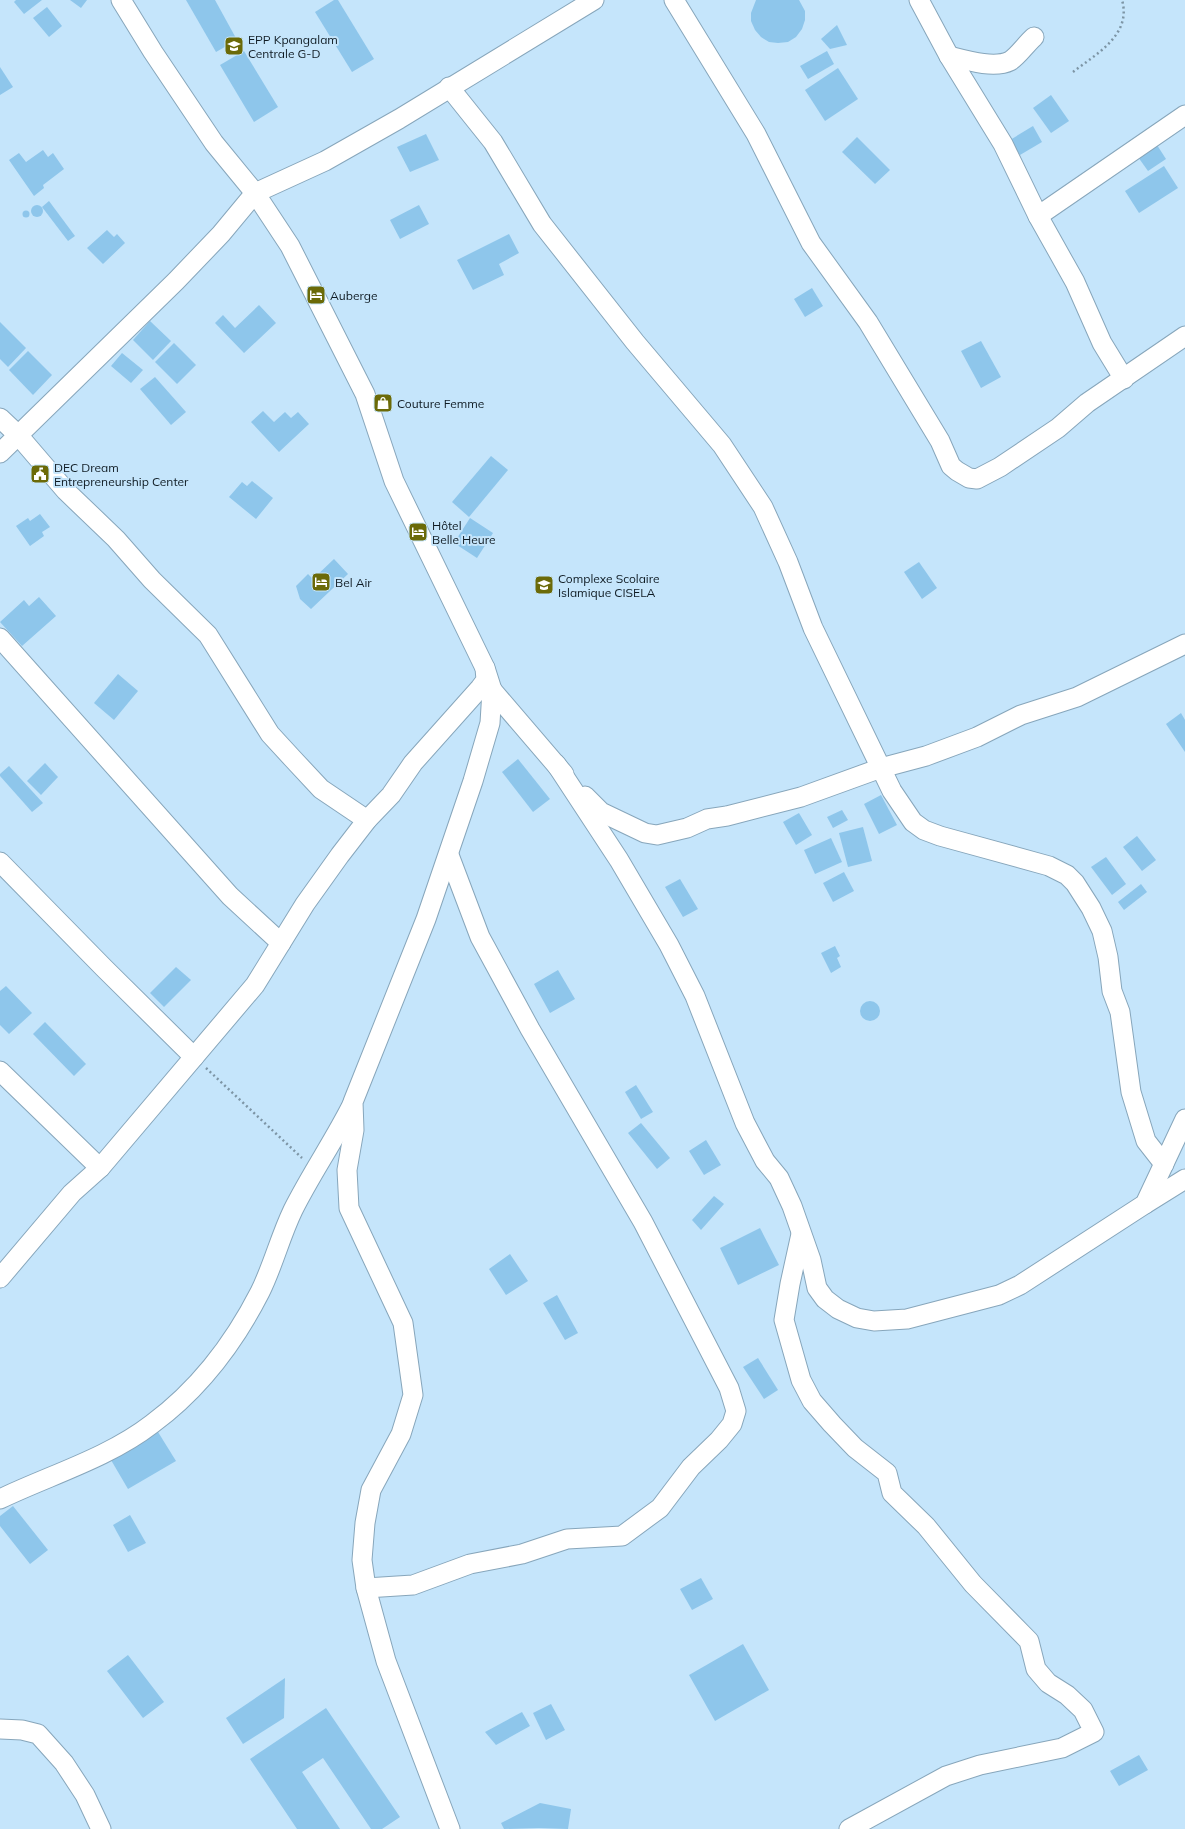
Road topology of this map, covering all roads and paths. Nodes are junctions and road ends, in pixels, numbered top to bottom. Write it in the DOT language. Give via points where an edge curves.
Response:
graph roads {
  1 [pos="121,0"];
  2 [pos="594,0"];
  3 [pos="674,0"];
  4 [pos="919,0"];
  5 [pos="1122,0"];
  6 [pos="1034,37"];
  7 [pos="948,56"];
  8 [pos="1073,72"];
  9 [pos="449,87"];
  10 [pos="1185,115"];
  11 [pos="255,193"];
  12 [pos="1038,216"];
  13 [pos="1185,336"];
  14 [pos="1124,379"];
  15 [pos="0,418"];
  16 [pos="18,435"];
  17 [pos="0,453"];
  18 [pos="0,638"];
  19 [pos="1185,644"];
  20 [pos="485,668"];
  21 [pos="492,690"];
  22 [pos="556,764"];
  23 [pos="882,768"];
  24 [pos="368,820"];
  25 [pos="449,855"];
  26 [pos="0,862"];
  27 [pos="281,943"];
  28 [pos="194,1057"];
  29 [pos="0,1071"];
  30 [pos="354,1102"];
  31 [pos="1185,1119"];
  32 [pos="1164,1164"];
  33 [pos="100,1168"];
  34 [pos="315,1170"];
  35 [pos="1185,1178"];
  36 [pos="1145,1204"];
  37 [pos="801,1234"];
  38 [pos="0,1278"];
  39 [pos="0,1499"];
  40 [pos="366,1588"];
  41 [pos="0,1729"];
  42 [pos="101,1829"];
  43 [pos="450,1829"];
  44 [pos="849,1829"];
  1 -- 11 [label="street" via="214,143"];
  2 -- 9 [label="street"];
  3 -- 14 [label="street" via="756,134 811,242 868,322 957,471 976,479 986,475 1058,428 1087,403"];
  4 -- 7 [label="street"];
  5 -- 8 [label="path" via="1124,7 1120,30 1110,43"];
  6 -- 7 [label="street" via="1009,61 998,64"];
  7 -- 12 [label="street" via="1003,144"];
  9 -- 11 [label="street" via="325,161"];
  9 -- 23 [label="street" via="493,142 542,224 635,342 722,445 763,507 816,634"];
  10 -- 12 [label="street"];
  11 -- 16 [label="street" via="221,234 176,281"];
  11 -- 20 [label="street" via="290,246 365,394 394,481"];
  12 -- 14 [label="street" via="1075,282 1102,343"];
  13 -- 14 [label="street"];
  15 -- 16 [label="street"];
  16 -- 17 [label="street"];
  16 -- 24 [label="street" via="66,491 208,635 270,734 322,789"];
  18 -- 27 [label="street" via="230,896"];
  19 -- 23 [label="street" via="1077,697 1021,715 977,737 926,756"];
  20 -- 21 [label="street"];
  20 -- 24 [label="street" via="486,680 480,688 413,763 391,795"];
  21 -- 22 [label="street"];
  21 -- 25 [label="street" via="490,723"];
  22 -- 23 [label="street" via="601,812 645,833 657,835 687,828 707,819 801,797"];
  22 -- 37 [label="street" via="619,860 669,945 695,996 745,1123 765,1161 779,1178"];
  23 -- 32 [label="street" via="892,791 905,811 913,822 924,830 971,846 1049,866 1075,883 1102,931 1112,991 1120,1012 1131,1092 1146,1141"];
  24 -- 27 [label="street" via="305,904"];
  25 -- 30 [label="street"];
  25 -- 40 [label="street" via="480,937 530,1029 643,1222 729,1388 736,1411 732,1424 691,1467 660,1508 622,1536 567,1539 522,1554 470,1564 413,1585"];
  26 -- 28 [label="street"];
  27 -- 28 [label="street" via="255,985"];
  28 -- 33 [label="street"];
  28 -- 34 [label="path"];
  29 -- 33 [label="street"];
  30 -- 34 [label="street"];
  30 -- 40 [label="street" via="354,1130 347,1170 349,1208 403,1323 413,1395 401,1434 371,1490 362,1560"];
  31 -- 32 [label="street"];
  32 -- 36 [label="street"];
  33 -- 38 [label="street" via="72,1193"];
  34 -- 39 [label="street" via="293,1211 260,1292 231,1342 178,1404 151,1426 124,1441"];
  35 -- 36 [label="street"];
  36 -- 37 [label="street" via="1020,1285 998,1295 907,1319 874,1321 858,1318 825,1299 817,1288 811,1260"];
  37 -- 44 [label="street" via="784,1320 802,1380 812,1400 855,1448 887,1473 892,1493 926,1526 973,1584 1029,1641 1036,1669 1048,1683 1067,1695 1082,1710 1094,1732 1062,1748 980,1765 946,1776"];
  40 -- 43 [label="street" via="386,1661"];
  41 -- 42 [label="street" via="38,1734 64,1763 86,1795 93,1816"];
}
